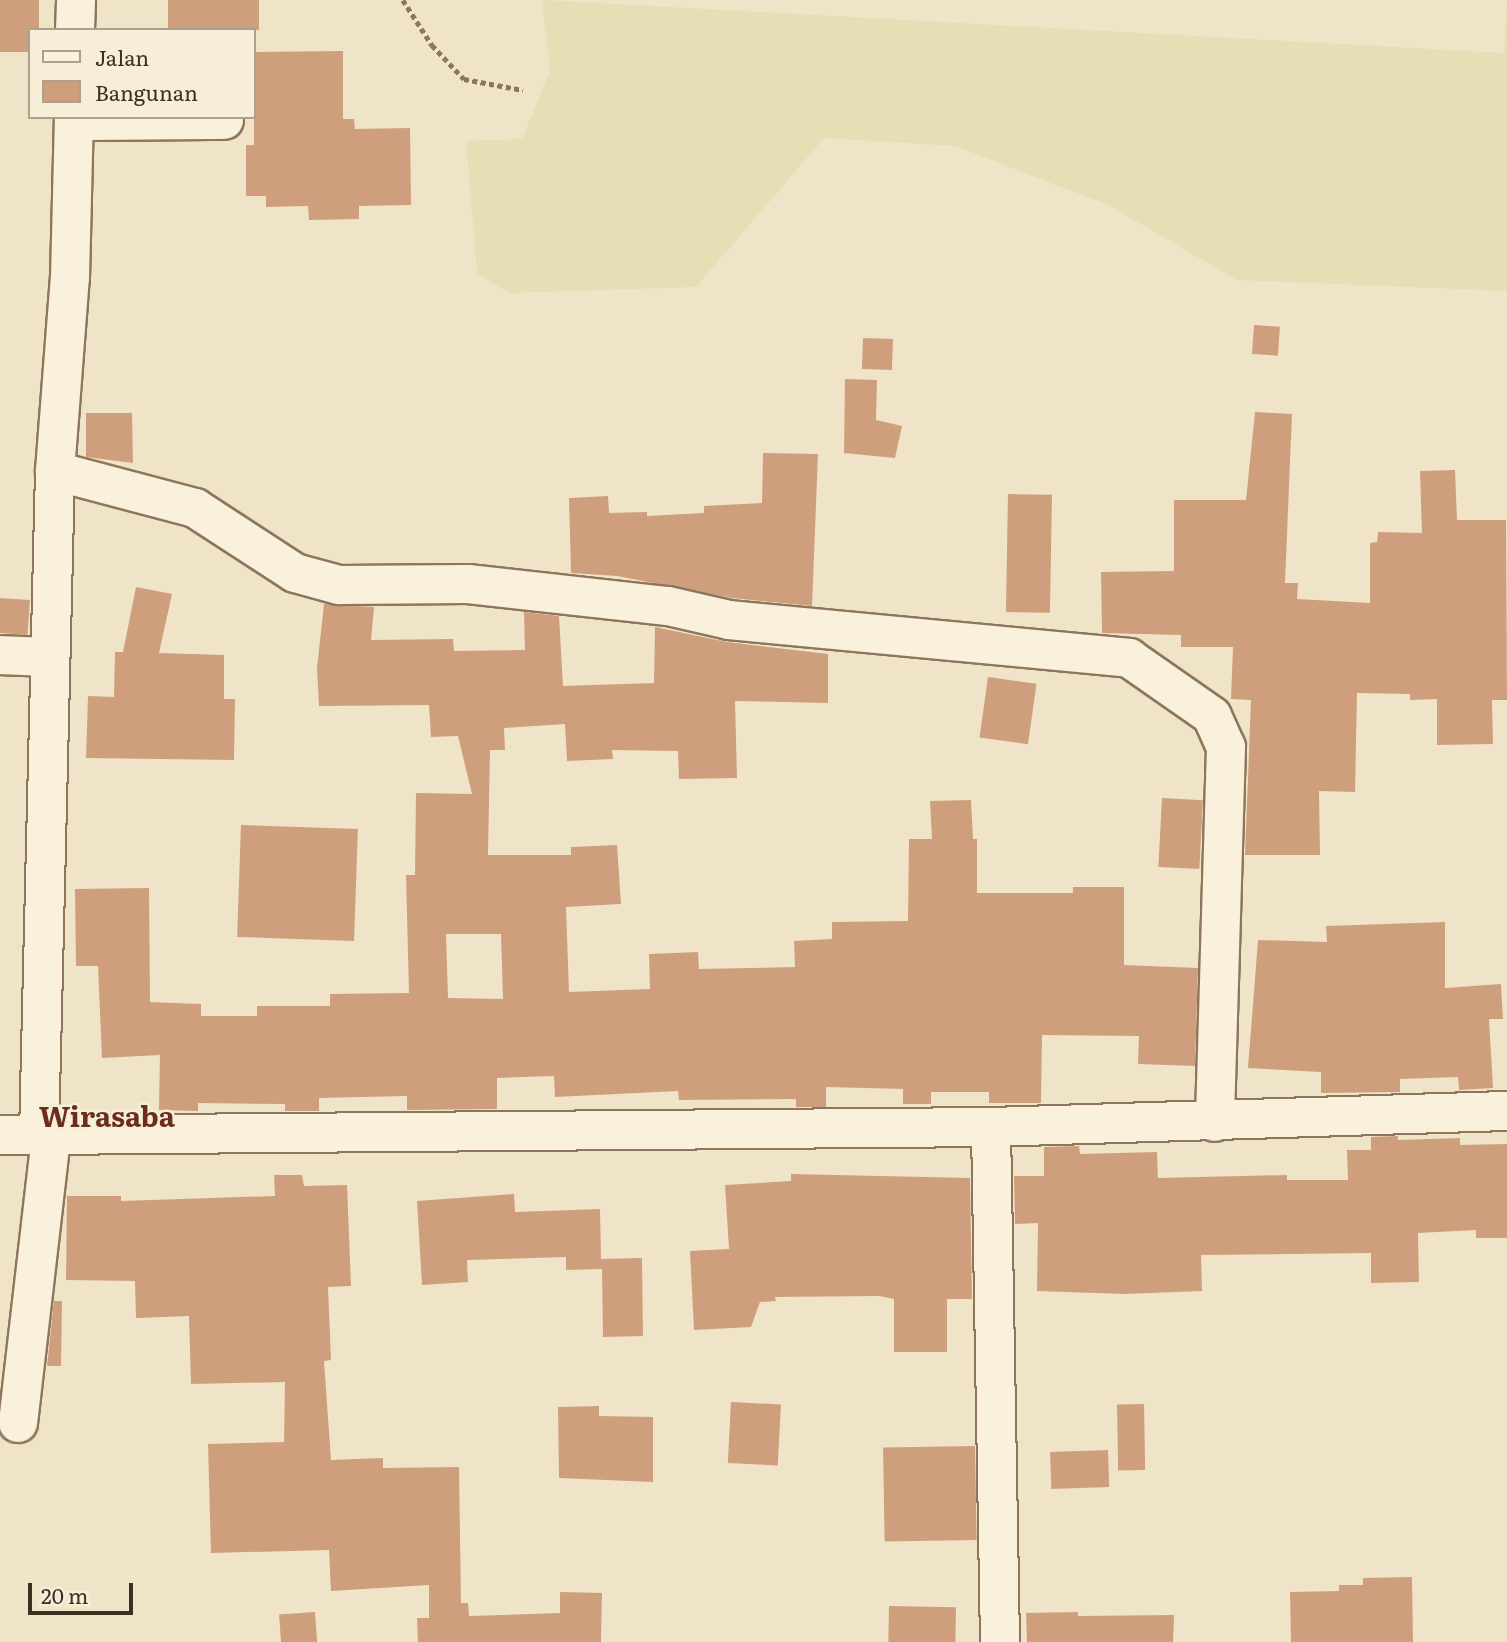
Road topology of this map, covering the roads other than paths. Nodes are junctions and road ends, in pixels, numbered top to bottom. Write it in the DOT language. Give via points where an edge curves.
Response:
graph roads {
  1 [pos="76,0"];
  2 [pos="75,28"];
  3 [pos="74,119"];
  4 [pos="224,120"];
  5 [pos="55,471"];
  6 [pos="0,655"];
  7 [pos="48,657"];
  8 [pos="1507,1111"];
  9 [pos="1215,1122"];
  10 [pos="991,1127"];
  11 [pos="0,1135"];
  12 [pos="45,1136"];
  13 [pos="18,1423"];
  14 [pos="999,1642"];
  1 -- 2 [label="street"];
  3 -- 4 [label="street"];
  3 -- 5 [label="street" via="70,278"];
  5 -- 7 [label="street"];
  5 -- 9 [label="street" via="195,508 295,573 340,585 468,584 668,606 729,620 1129,658 1212,716 1226,747"];
  6 -- 7 [label="street"];
  7 -- 12 [label="street"];
  8 -- 9 [label="street"];
  9 -- 10 [label="street"];
  10 -- 12 [label="street"];
  10 -- 14 [label="street"];
  11 -- 12 [label="street"];
  12 -- 13 [label="street"];
}
